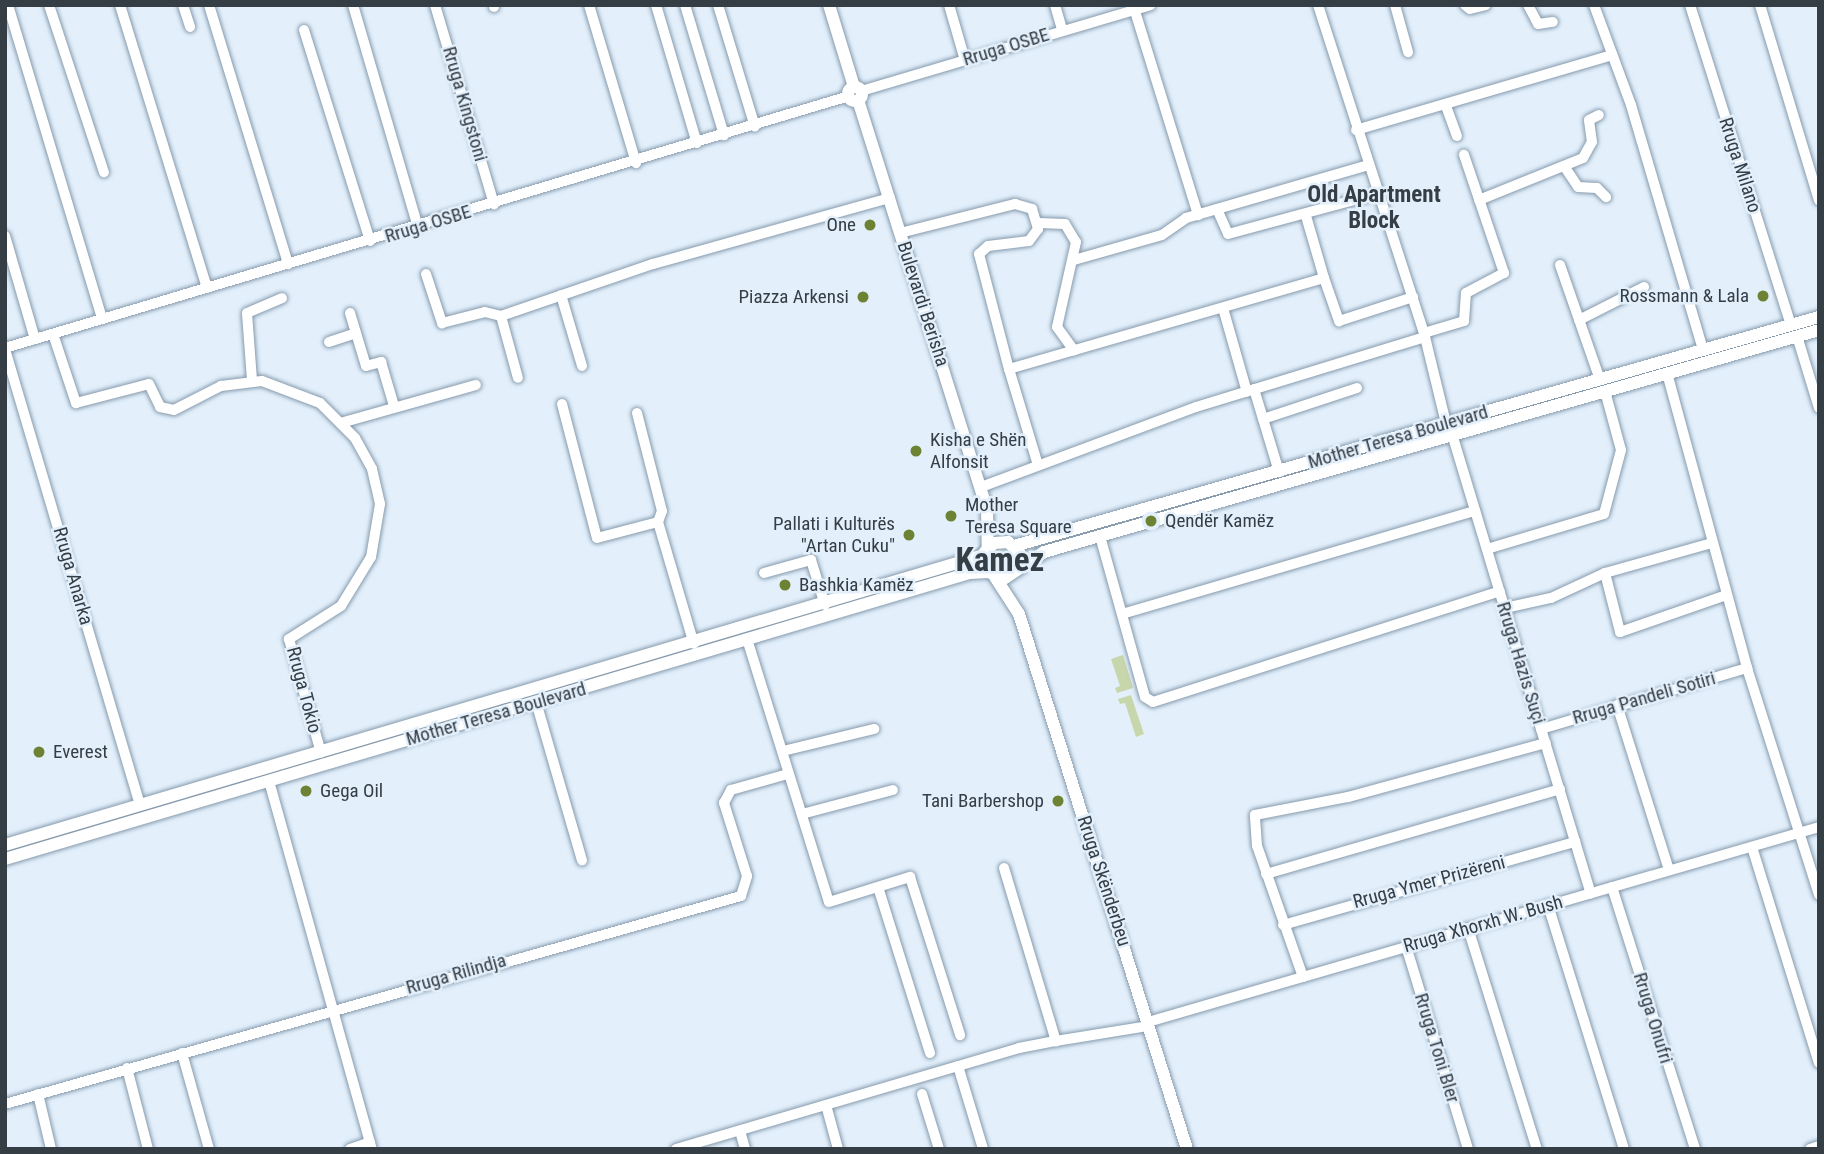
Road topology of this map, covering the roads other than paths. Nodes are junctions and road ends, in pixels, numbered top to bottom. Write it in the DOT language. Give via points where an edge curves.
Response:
graph roads {
  1 [pos="8,5"];
  2 [pos="50,5"];
  3 [pos="120,5"];
  4 [pos="183,5"];
  5 [pos="209,5"];
  6 [pos="353,5"];
  7 [pos="435,5"];
  8 [pos="589,5"];
  9 [pos="656,5"];
  10 [pos="685,5"];
  11 [pos="718,5"];
  12 [pos="829,5"];
  13 [pos="948,5"];
  14 [pos="1055,5"];
  15 [pos="1151,5"];
  16 [pos="1318,5"];
  17 [pos="1395,5"];
  18 [pos="1465,5"];
  19 [pos="1486,5"];
  20 [pos="1528,5"];
  21 [pos="1594,5"];
  22 [pos="1690,5"];
  23 [pos="1760,5"];
  24 [pos="1134,8"];
  25 [pos="1553,22"];
  26 [pos="190,27"];
  27 [pos="304,30"];
  28 [pos="1062,30"];
  29 [pos="1408,52"];
  30 [pos="1612,55"];
  31 [pos="965,60"];
  32 [pos="856,94"];
  33 [pos="1446,106"];
  34 [pos="1599,115"];
  35 [pos="755,127"];
  36 [pos="1356,130"];
  37 [pos="724,135"];
  38 [pos="1457,136"];
  39 [pos="697,143"];
  40 [pos="1464,155"];
  41 [pos="636,163"];
  42 [pos="1368,165"];
  43 [pos="1564,166"];
  44 [pos="104,172"];
  45 [pos="1380,193"];
  46 [pos="1606,197"];
  47 [pos="890,198"];
  48 [pos="1479,200"];
  49 [pos="1819,200"];
  50 [pos="494,204"];
  51 [pos="1217,209"];
  52 [pos="1198,215"];
  53 [pos="1306,216"];
  54 [pos="1037,218"];
  55 [pos="418,226"];
  56 [pos="900,233"];
  57 [pos="5,236"];
  58 [pos="370,241"];
  59 [pos="1074,260"];
  60 [pos="288,264"];
  61 [pos="1560,265"];
  62 [pos="426,274"];
  63 [pos="1324,278"];
  64 [pos="1644,287"];
  65 [pos="207,288"];
  66 [pos="561,295"];
  67 [pos="1413,297"];
  68 [pos="282,298"];
  69 [pos="1223,308"];
  70 [pos="349,313"];
  71 [pos="501,316"];
  72 [pos="1819,317"];
  73 [pos="102,319"];
  74 [pos="1579,320"];
  75 [pos="1794,330"];
  76 [pos="1819,330"];
  77 [pos="356,333"];
  78 [pos="53,334"];
  79 [pos="1424,335"];
  80 [pos="35,339"];
  81 [pos="329,341"];
  82 [pos="5,348"];
  83 [pos="1074,350"];
  84 [pos="1703,351"];
  85 [pos="582,366"];
  86 [pos="1009,369"];
  87 [pos="1667,373"];
  88 [pos="518,378"];
  89 [pos="252,380"];
  90 [pos="476,385"];
  91 [pos="1603,386"];
  92 [pos="1357,388"];
  93 [pos="1251,390"];
  94 [pos="562,404"];
  95 [pos="394,406"];
  96 [pos="1819,408"];
  97 [pos="637,413"];
  98 [pos="1262,419"];
  99 [pos="344,422"];
  100 [pos="1449,429"];
  101 [pos="1038,465"];
  102 [pos="1279,472"];
  103 [pos="981,487"];
  104 [pos="987,508"];
  105 [pos="1475,511"];
  106 [pos="658,522"];
  107 [pos="1100,536"];
  108 [pos="1712,543"];
  109 [pos="1011,544"];
  110 [pos="1487,550"];
  111 [pos="986,551"];
  112 [pos="1018,569"];
  113 [pos="764,573"];
  114 [pos="1605,573"];
  115 [pos="991,575"];
  116 [pos="1500,591"];
  117 [pos="1726,594"];
  118 [pos="825,606"];
  119 [pos="1505,608"];
  120 [pos="1019,614"];
  121 [pos="1122,614"];
  122 [pos="746,634"];
  123 [pos="694,644"];
  124 [pos="1747,668"];
  125 [pos="536,702"];
  126 [pos="1617,705"];
  127 [pos="874,729"];
  128 [pos="1541,729"];
  129 [pos="1546,743"];
  130 [pos="783,751"];
  131 [pos="321,752"];
  132 [pos="788,774"];
  133 [pos="269,781"];
  134 [pos="1560,789"];
  135 [pos="893,790"];
  136 [pos="140,805"];
  137 [pos="802,814"];
  138 [pos="1819,827"];
  139 [pos="1799,833"];
  140 [pos="1575,842"];
  141 [pos="5,845"];
  142 [pos="1752,847"];
  143 [pos="5,859"];
  144 [pos="582,860"];
  145 [pos="1004,868"];
  146 [pos="1669,870"];
  147 [pos="1266,874"];
  148 [pos="878,887"];
  149 [pos="1612,887"];
  150 [pos="1591,893"];
  151 [pos="1819,895"];
  152 [pos="1548,905"];
  153 [pos="1283,925"];
  154 [pos="1468,929"];
  155 [pos="1406,946"];
  156 [pos="1303,977"];
  157 [pos="333,1009"];
  158 [pos="1149,1024"];
  159 [pos="960,1035"];
  160 [pos="1056,1041"];
  161 [pos="181,1053"];
  162 [pos="930,1053"];
  163 [pos="1819,1063"];
  164 [pos="958,1066"];
  165 [pos="127,1068"];
  166 [pos="38,1094"];
  167 [pos="922,1094"];
  168 [pos="5,1104"];
  169 [pos="826,1105"];
  170 [pos="740,1131"];
  171 [pos="371,1145"];
  172 [pos="1819,1146"];
  173 [pos="51,1149"];
  174 [pos="148,1149"];
  175 [pos="209,1149"];
  176 [pos="350,1149"];
  177 [pos="676,1149"];
  178 [pos="745,1149"];
  179 [pos="838,1149"];
  180 [pos="939,1149"];
  181 [pos="983,1149"];
  182 [pos="1187,1149"];
  183 [pos="1468,1149"];
  184 [pos="1536,1149"];
  185 [pos="1624,1149"];
  186 [pos="1695,1149"];
  187 [pos="1811,1149"];
  1 -- 73 [label="street"];
  2 -- 44 [label="street"];
  3 -- 65 [label="street"];
  4 -- 26 [label="street"];
  5 -- 60 [label="street"];
  6 -- 55 [label="street"];
  7 -- 50 [label="street, Rruga Kingstoni"];
  8 -- 41 [label="street"];
  9 -- 39 [label="street"];
  10 -- 37 [label="street"];
  11 -- 35 [label="street"];
  12 -- 32 [label="main road, Bulevardi Berisha"];
  13 -- 31 [label="street"];
  14 -- 28 [label="street"];
  15 -- 24 [label="street, Rruga OSBE"];
  16 -- 36 [label="street, Rruga Hazis Suçi"];
  17 -- 29 [label="street"];
  18 -- 19 [label="street" via="1470,9"];
  20 -- 25 [label="street" via="1538,24"];
  21 -- 30 [label="street"];
  22 -- 75 [label="street, Rruga Milano"];
  23 -- 49 [label="street"];
  24 -- 28 [label="street, Rruga OSBE"];
  24 -- 52 [label="street"];
  27 -- 58 [label="street"];
  28 -- 31 [label="street, Rruga OSBE"];
  30 -- 33 [label="street"];
  30 -- 84 [label="street"];
  31 -- 32 [label="street, Rruga OSBE"];
  32 -- 35 [label="street, Rruga OSBE"];
  32 -- 47 [label="main road, Bulevardi Berisha"];
  33 -- 36 [label="street"];
  33 -- 38 [label="street"];
  34 -- 43 [label="street" via="1588,125 1592,142 1588,153"];
  35 -- 37 [label="street, Rruga OSBE"];
  36 -- 42 [label="street, Rruga Hazis Suçi"];
  37 -- 39 [label="street, Rruga OSBE"];
  39 -- 41 [label="street, Rruga OSBE"];
  40 -- 48 [label="street"];
  41 -- 50 [label="street, Rruga OSBE"];
  42 -- 45 [label="street, Rruga Hazis Suçi"];
  42 -- 51 [label="street"];
  43 -- 46 [label="street" via="1578,187 1597,188"];
  43 -- 48 [label="street"];
  45 -- 53 [label="street"];
  45 -- 67 [label="street, Rruga Hazis Suçi"];
  47 -- 56 [label="main road, Bulevardi Berisha"];
  47 -- 66 [label="street"];
  48 -- 79 [label="street" via="1504,273 1466,293 1464,321"];
  50 -- 55 [label="street, Rruga OSBE"];
  51 -- 52 [label="street"];
  51 -- 53 [label="street" via="1228,234"];
  52 -- 59 [label="street" via="1162,235"];
  53 -- 63 [label="street"];
  54 -- 56 [label="street" via="1027,205 1015,204"];
  54 -- 59 [label="street" via="1069,227 1076,242"];
  54 -- 86 [label="street" via="1029,241 988,246 979,254"];
  55 -- 58 [label="street, Rruga OSBE"];
  56 -- 103 [label="main road, Bulevardi Berisha"];
  57 -- 80 [label="street"];
  58 -- 60 [label="street, Rruga OSBE"];
  59 -- 83 [label="street" via="1057,327"];
  60 -- 65 [label="street, Rruga OSBE"];
  61 -- 74 [label="street"];
  62 -- 71 [label="street" via="445,325 485,313"];
  63 -- 67 [label="street" via="1339,321"];
  63 -- 69 [label="street"];
  64 -- 74 [label="street"];
  65 -- 73 [label="street, Rruga OSBE"];
  66 -- 71 [label="street"];
  66 -- 85 [label="street"];
  67 -- 79 [label="street, Rruga Hazis Suçi"];
  68 -- 89 [label="street" via="247,313"];
  69 -- 83 [label="street"];
  69 -- 93 [label="street"];
  70 -- 77 [label="street"];
  71 -- 88 [label="street"];
  72 -- 75 [label="main road, Mother Teresa Boulevard"];
  73 -- 78 [label="street, Rruga OSBE"];
  74 -- 91 [label="street"];
  75 -- 76 [label="main road, Mother Teresa Boulevard"];
  75 -- 84 [label="main road, Mother Teresa Boulevard"];
  75 -- 87 [label="main road, Mother Teresa Boulevard"];
  75 -- 96 [label="street, Rruga Milano"];
  77 -- 81 [label="street"];
  77 -- 95 [label="street" via="366,366 381,362"];
  78 -- 80 [label="street, Rruga OSBE"];
  78 -- 89 [label="street, Rruga Tokio" via="76,403 149,384 160,407 174,410 221,386"];
  79 -- 93 [label="street"];
  79 -- 100 [label="street, Rruga Hazis Suçi"];
  80 -- 82 [label="street, Rruga OSBE"];
  82 -- 136 [label="street, Rruga Anarka"];
  83 -- 86 [label="street"];
  84 -- 91 [label="main road, Mother Teresa Boulevard"];
  86 -- 101 [label="street"];
  87 -- 91 [label="main road, Mother Teresa Boulevard"];
  87 -- 108 [label="street"];
  89 -- 99 [label="street, Rruga Tokio" via="305,396"];
  90 -- 95 [label="street"];
  91 -- 100 [label="main road, Mother Teresa Boulevard"];
  91 -- 110 [label="street" via="1621,450 1604,514"];
  92 -- 98 [label="street"];
  93 -- 98 [label="street"];
  93 -- 101 [label="street"];
  94 -- 106 [label="street" via="597,538"];
  95 -- 99 [label="street"];
  97 -- 106 [label="street" via="662,511"];
  98 -- 102 [label="street"];
  99 -- 131 [label="street, Rruga Tokio" via="372,468 380,523 365,573 341,606 289,639"];
  100 -- 102 [label="main road, Mother Teresa Boulevard"];
  100 -- 105 [label="street, Rruga Hazis Suçi"];
  100 -- 107 [label="main road, Mother Teresa Boulevard"];
  101 -- 103 [label="street"];
  102 -- 109 [label="main road, Mother Teresa Boulevard"];
  103 -- 104 [label="main road, Bulevardi Berisha"];
  104 -- 109 [label="main road, Bulevardi Berisha"];
  104 -- 111 [label="main road, Bulevardi Berisha"];
  105 -- 110 [label="street, Rruga Hazis Suçi"];
  105 -- 121 [label="street"];
  106 -- 123 [label="street"];
  107 -- 112 [label="main road, Mother Teresa Boulevard" via="1044,552"];
  107 -- 121 [label="street"];
  108 -- 114 [label="street"];
  108 -- 117 [label="street"];
  109 -- 111 [label="main road, Mother Teresa Boulevard"];
  109 -- 112 [label="main road, Bulevardi Berisha"];
  110 -- 116 [label="street, Rruga Hazis Suçi"];
  111 -- 115 [label="main road"];
  111 -- 118 [label="main road, Mother Teresa Boulevard"];
  112 -- 115 [label="main road, Mother Teresa Boulevard" via="1005,578"];
  112 -- 120 [label="main road, Rruga Skënderbeu"];
  113 -- 118 [label="street" via="811,559"];
  114 -- 117 [label="street" via="1620,632"];
  114 -- 119 [label="street" via="1551,598"];
  115 -- 120 [label="main road, Rruga Skënderbeu"];
  115 -- 122 [label="main road, Mother Teresa Boulevard" via="970,573"];
  116 -- 119 [label="street, Rruga Hazis Suçi"];
  116 -- 121 [label="street" via="1153,702 1145,697"];
  117 -- 124 [label="street"];
  118 -- 122 [label="main road, Mother Teresa Boulevard"];
  119 -- 128 [label="street, Rruga Hazis Suçi"];
  120 -- 158 [label="main road, Rruga Skënderbeu"];
  122 -- 123 [label="main road, Mother Teresa Boulevard"];
  122 -- 125 [label="main road, Mother Teresa Boulevard"];
  122 -- 130 [label="street"];
  123 -- 131 [label="main road, Mother Teresa Boulevard"];
  124 -- 126 [label="street, Rruga Pandeli Sotiri"];
  124 -- 139 [label="street"];
  125 -- 133 [label="main road, Mother Teresa Boulevard"];
  125 -- 144 [label="street"];
  126 -- 128 [label="street, Rruga Pandeli Sotiri"];
  126 -- 146 [label="street"];
  127 -- 130 [label="street"];
  128 -- 129 [label="street, Rruga Hazis Suçi"];
  129 -- 134 [label="street, Rruga Hazis Suçi"];
  129 -- 147 [label="street" via="1348,797 1255,815 1252,825"];
  130 -- 132 [label="street"];
  131 -- 136 [label="main road, Mother Teresa Boulevard"];
  132 -- 137 [label="street"];
  132 -- 157 [label="street, Rruga Rilindja" via="731,790 724,803 747,876 741,896"];
  133 -- 143 [label="main road, Mother Teresa Boulevard"];
  133 -- 157 [label="street"];
  134 -- 140 [label="street, Rruga Hazis Suçi"];
  134 -- 147 [label="street"];
  135 -- 137 [label="street"];
  136 -- 141 [label="main road, Mother Teresa Boulevard"];
  137 -- 148 [label="street" via="829,902"];
  138 -- 139 [label="street, Rruga Xhorxh W. Bush"];
  139 -- 142 [label="street, Rruga Xhorxh W. Bush"];
  139 -- 151 [label="street"];
  140 -- 150 [label="street, Rruga Hazis Suçi"];
  140 -- 153 [label="street, Rruga Ymer Prizëreni"];
  142 -- 146 [label="street, Rruga Xhorxh W. Bush"];
  142 -- 163 [label="street"];
  145 -- 160 [label="street"];
  146 -- 149 [label="street, Rruga Xhorxh W. Bush"];
  147 -- 153 [label="street"];
  148 -- 159 [label="street" via="907,877 912,880"];
  148 -- 162 [label="street"];
  149 -- 150 [label="street, Rruga Xhorxh W. Bush"];
  149 -- 186 [label="street, Rruga Onufri"];
  150 -- 152 [label="street, Rruga Xhorxh W. Bush"];
  152 -- 154 [label="street, Rruga Xhorxh W. Bush"];
  152 -- 185 [label="street"];
  153 -- 156 [label="street"];
  154 -- 155 [label="street, Rruga Xhorxh W. Bush"];
  154 -- 184 [label="street"];
  155 -- 156 [label="street, Rruga Xhorxh W. Bush"];
  155 -- 183 [label="street, Rruga Toni Bler"];
  156 -- 158 [label="street, Rruga Xhorxh W. Bush"];
  157 -- 161 [label="street, Rruga Rilindja"];
  157 -- 171 [label="street"];
  158 -- 160 [label="street, Rruga Xhorxh W. Bush"];
  158 -- 182 [label="main road, Rruga Skënderbeu"];
  160 -- 164 [label="street, Rruga Xhorxh W. Bush"];
  161 -- 165 [label="street, Rruga Rilindja"];
  161 -- 175 [label="street"];
  164 -- 169 [label="street, Rruga Xhorxh W. Bush"];
  164 -- 181 [label="street"];
  165 -- 166 [label="street, Rruga Rilindja"];
  165 -- 174 [label="street"];
  166 -- 168 [label="street, Rruga Rilindja"];
  166 -- 173 [label="street"];
  167 -- 180 [label="street"];
  169 -- 170 [label="street, Rruga Xhorxh W. Bush"];
  169 -- 179 [label="street"];
  170 -- 177 [label="street, Rruga Xhorxh W. Bush"];
  170 -- 178 [label="street"];
  171 -- 176 [label="street"];
  172 -- 187 [label="street"];
}
